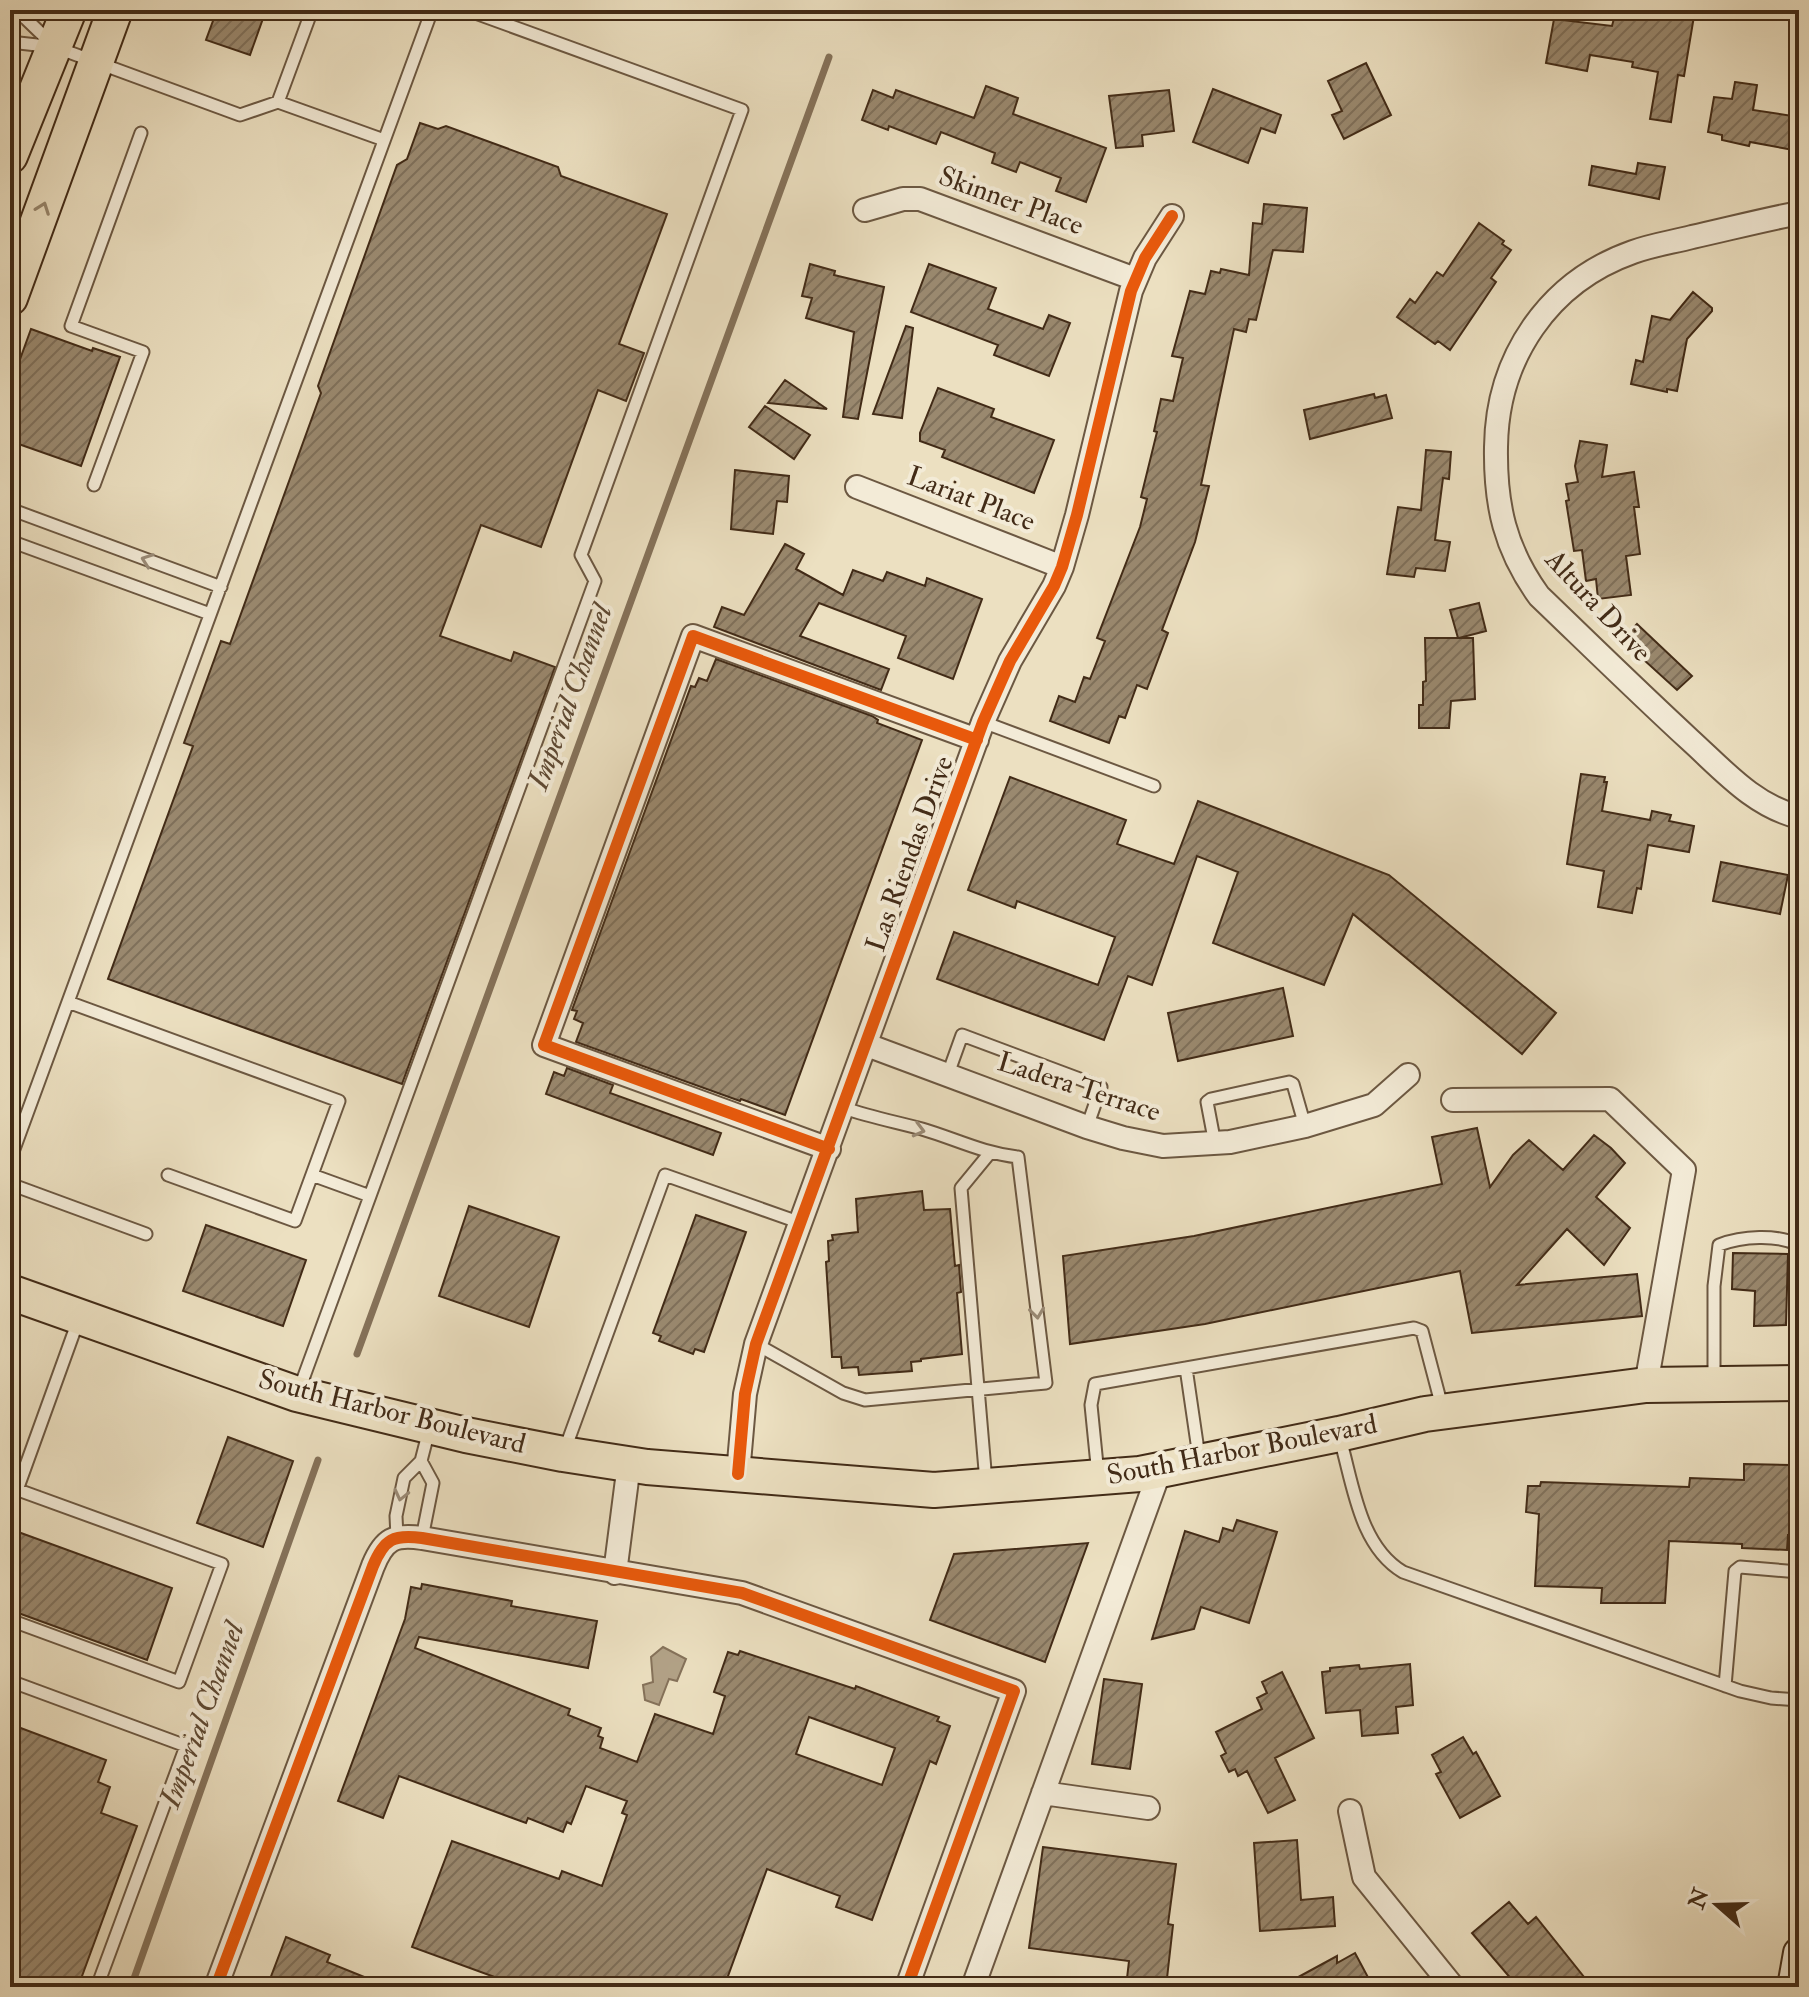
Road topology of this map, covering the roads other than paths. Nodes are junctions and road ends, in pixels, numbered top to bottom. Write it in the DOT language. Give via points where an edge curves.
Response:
graph roads {
  1 [pos="69,10"];
  2 [pos="115,10"];
  3 [pos="312,10"];
  4 [pos="432,10"];
  5 [pos="467,10"];
  6 [pos="10,12"];
  7 [pos="10,42"];
  8 [pos="55,47"];
  9 [pos="96,62"];
  10 [pos="278,102"];
  11 [pos="141,133"];
  12 [pos="384,140"];
  13 [pos="10,156"];
  14 [pos="865,210"];
  15 [pos="1799,213"];
  16 [pos="1172,216"];
  17 [pos="1135,279"];
  18 [pos="10,298"];
  19 [pos="94,485"];
  20 [pos="857,487"];
  21 [pos="10,509"];
  22 [pos="10,541"];
  23 [pos="1062,567"];
  24 [pos="221,587"];
  25 [pos="210,614"];
  26 [pos="980,731"];
  27 [pos="1154,786"];
  28 [pos="1799,817"];
  29 [pos="68,1002"];
  30 [pos="867,1045"];
  31 [pos="948,1074"];
  32 [pos="1408,1075"];
  33 [pos="1453,1100"];
  34 [pos="844,1108"];
  35 [pos="1305,1126"];
  36 [pos="1087,1127"];
  37 [pos="1215,1144"];
  38 [pos="829,1149"];
  39 [pos="989,1154"];
  40 [pos="10,1160"];
  41 [pos="168,1175"];
  42 [pos="312,1175"];
  43 [pos="10,1184"];
  44 [pos="370,1196"];
  45 [pos="802,1224"];
  46 [pos="146,1234"];
  47 [pos="1799,1245"];
  48 [pos="10,1292"];
  49 [pos="80,1315"];
  50 [pos="756,1344"];
  51 [pos="1186,1368"];
  52 [pos="1799,1383"];
  53 [pos="1714,1384"];
  54 [pos="1646,1385"];
  55 [pos="978,1390"];
  56 [pos="297,1394"];
  57 [pos="1443,1411"];
  58 [pos="430,1426"];
  59 [pos="1339,1434"];
  60 [pos="563,1454"];
  61 [pos="421,1461"];
  62 [pos="1199,1461"];
  63 [pos="629,1464"];
  64 [pos="1160,1470"];
  65 [pos="738,1474"];
  66 [pos="1098,1477"];
  67 [pos="986,1486"];
  68 [pos="14,1488"];
  69 [pos="397,1537"];
  70 [pos="422,1538"];
  71 [pos="1799,1572"];
  72 [pos="615,1573"];
  73 [pos="10,1620"];
  74 [pos="10,1681"];
  75 [pos="1725,1686"];
  76 [pos="1799,1700"];
  77 [pos="1043,1793"];
  78 [pos="1148,1808"];
  79 [pos="1350,1811"];
  80 [pos="1799,1953"];
  81 [pos="97,1987"];
  82 [pos="216,1987"];
  83 [pos="907,1987"];
  84 [pos="973,1987"];
  85 [pos="1453,1987"];
  86 [pos="1793,1987"];
  1 -- 8 [label="main road"];
  2 -- 9 [label="main road"];
  3 -- 10 [label="lane"];
  4 -- 12 [label="lane"];
  5 -- 44 [label="lane" via="742,110 581,555 595,581"];
  6 -- 8 [label="lane" via="25,18"];
  7 -- 8 [label="lane"];
  8 -- 9 [label="lane"];
  8 -- 13 [label="main road"];
  9 -- 10 [label="lane" via="240,115"];
  18 -- 9 [label="main road, one-way"];
  10 -- 12 [label="lane"];
  11 -- 19 [label="lane" via="71,326 143,352"];
  12 -- 24 [label="lane"];
  14 -- 17 [label="street, Skinner Place" via="920,199"];
  15 -- 28 [label="street, Altura Drive" via="1631,252 1567,288 1527,334 1506,378 1495,464 1507,539 1539,596 1749,793 1774,810"];
  16 -- 17 [label="street, Las Riendas Drive"];
  17 -- 23 [label="street, Las Riendas Drive"];
  20 -- 23 [label="street, Lariat Place"];
  24 -- 21 [label="lane, one-way"];
  22 -- 25 [label="lane"];
  23 -- 26 [label="street, Las Riendas Drive" via="1010,661"];
  24 -- 25 [label="lane"];
  25 -- 29 [label="lane"];
  26 -- 27 [label="lane"];
  26 -- 30 [label="street, Las Riendas Drive"];
  26 -- 38 [label="street" via="693,636 544,1045"];
  29 -- 40 [label="lane"];
  29 -- 42 [label="lane" via="339,1101"];
  30 -- 31 [label="street, Ladera Terrace"];
  30 -- 34 [label="street, Las Riendas Drive"];
  31 -- 36 [label="street, Ladera Terrace"];
  31 -- 36 [label="lane" via="962,1035 1101,1087"];
  32 -- 35 [label="street, Ladera Terrace" via="1374,1105"];
  33 -- 54 [label="street" via="1610,1099 1684,1170"];
  34 -- 38 [label="street, Las Riendas Drive"];
  34 -- 39 [label="lane, one-way"];
  35 -- 37 [label="street, Ladera Terrace"];
  35 -- 37 [label="lane" via="1289,1082 1207,1102"];
  36 -- 37 [label="street, Ladera Terrace" via="1163,1146"];
  38 -- 45 [label="street, Las Riendas Drive"];
  39 -- 55 [label="lane" via="961,1188"];
  39 -- 55 [label="lane, one-way" via="1018,1157 1046,1383"];
  41 -- 42 [label="lane" via="295,1221"];
  42 -- 44 [label="lane"];
  43 -- 46 [label="lane"];
  44 -- 56 [label="lane"];
  45 -- 50 [label="street, Las Riendas Drive"];
  45 -- 60 [label="lane" via="665,1175"];
  47 -- 53 [label="lane" via="1736,1238 1719,1245"];
  48 -- 49 [label="main road, South Harbor Boulevard"];
  49 -- 56 [label="main road, South Harbor Boulevard"];
  49 -- 68 [label="lane"];
  50 -- 55 [label="lane" via="865,1400"];
  50 -- 65 [label="street, Las Riendas Drive" via="745,1394"];
  51 -- 57 [label="lane" via="1414,1328 1422,1331"];
  51 -- 62 [label="lane"];
  51 -- 66 [label="lane" via="1095,1384 1091,1405"];
  52 -- 53 [label="main road, South Harbor Boulevard"];
  53 -- 54 [label="main road, South Harbor Boulevard"];
  54 -- 57 [label="main road, South Harbor Boulevard"];
  55 -- 67 [label="lane"];
  56 -- 58 [label="main road, South Harbor Boulevard"];
  57 -- 59 [label="main road, South Harbor Boulevard"];
  58 -- 60 [label="main road, South Harbor Boulevard"];
  58 -- 61 [label="lane"];
  59 -- 62 [label="main road, South Harbor Boulevard"];
  59 -- 75 [label="lane" via="1367,1531 1398,1569"];
  60 -- 63 [label="main road, South Harbor Boulevard"];
  61 -- 69 [label="lane, one-way" via="404,1478"];
  61 -- 70 [label="lane" via="433,1483"];
  62 -- 64 [label="main road, South Harbor Boulevard"];
  63 -- 65 [label="main road, South Harbor Boulevard"];
  63 -- 72 [label="street"];
  64 -- 66 [label="main road, South Harbor Boulevard"];
  64 -- 77 [label="street"];
  65 -- 67 [label="main road, South Harbor Boulevard" via="868,1487"];
  66 -- 67 [label="main road, South Harbor Boulevard"];
  68 -- 73 [label="lane" via="222,1564 179,1682"];
  69 -- 70 [label="street"];
  69 -- 82 [label="street" via="381,1547 373,1566"];
  70 -- 72 [label="street"];
  71 -- 75 [label="lane" via="1740,1567 1735,1571"];
  72 -- 83 [label="street" via="742,1593 1014,1691"];
  74 -- 81 [label="lane" via="186,1746"];
  75 -- 76 [label="lane"];
  77 -- 78 [label="street"];
  77 -- 84 [label="street"];
  79 -- 85 [label="street" via="1364,1877"];
  80 -- 86 [label="street"];
}
